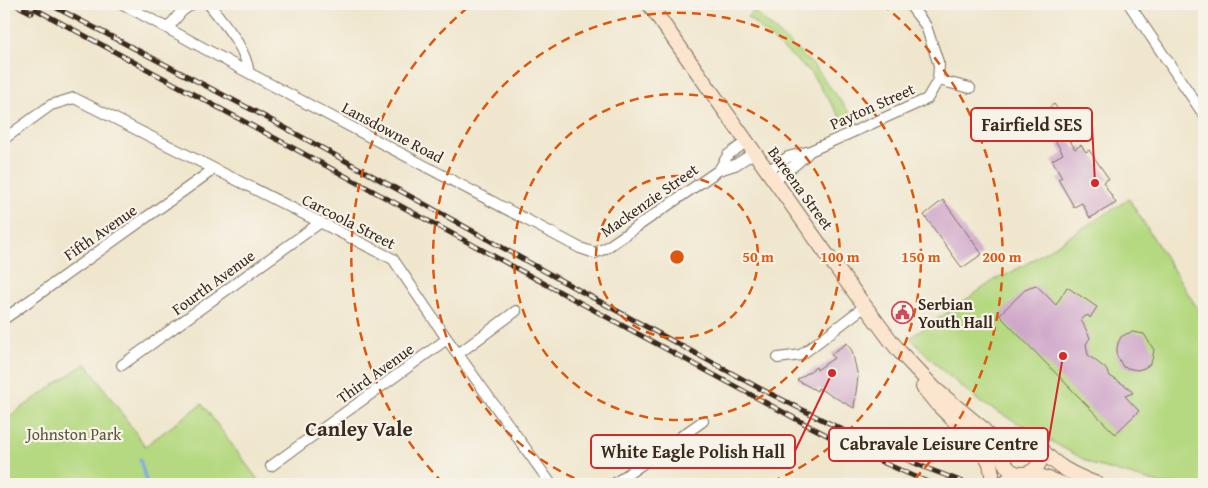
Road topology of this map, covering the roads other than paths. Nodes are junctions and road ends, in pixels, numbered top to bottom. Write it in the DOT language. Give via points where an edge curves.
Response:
graph roads {
  1 [pos="123,4"];
  2 [pos="192,4"];
  3 [pos="210,4"];
  4 [pos="650,4"];
  5 [pos="909,4"];
  6 [pos="1129,4"];
  7 [pos="168,28"];
  8 [pos="249,73"];
  9 [pos="938,80"];
  10 [pos="970,88"];
  11 [pos="1204,115"];
  12 [pos="4,139"];
  13 [pos="750,147"];
  14 [pos="214,169"];
  15 [pos="771,175"];
  16 [pos="321,222"];
  17 [pos="595,253"];
  18 [pos="864,307"];
  19 [pos="516,311"];
  20 [pos="4,319"];
  21 [pos="447,339"];
  22 [pos="894,346"];
  23 [pos="458,354"];
  24 [pos="778,358"];
  25 [pos="122,365"];
  26 [pos="703,420"];
  27 [pos="978,425"];
  28 [pos="1020,437"];
  29 [pos="1038,446"];
  30 [pos="1004,459"];
  31 [pos="271,466"];
  32 [pos="1024,474"];
  33 [pos="546,482"];
  34 [pos="996,483"];
  35 [pos="614,484"];
  36 [pos="1063,484"];
  37 [pos="1097,484"];
  1 -- 7 [label="street, Lansdowne Road"];
  2 -- 7 [label="street"];
  3 -- 8 [label="street" via="243,51"];
  4 -- 13 [label="main road, Bareena Street"];
  5 -- 9 [label="street" via="926,26 940,65"];
  6 -- 11 [label="street"];
  7 -- 8 [label="street, Lansdowne Road"];
  8 -- 17 [label="street, Lansdowne Road"];
  9 -- 10 [label="street"];
  9 -- 15 [label="street, Payton Street" via="927,99 810,151 796,164"];
  12 -- 14 [label="street, Carcoola Street" via="51,105 74,98"];
  13 -- 15 [label="main road, Bareena Street"];
  13 -- 17 [label="street, Mackenzie Street" via="735,165 719,170"];
  14 -- 16 [label="street, Carcoola Street"];
  14 -- 20 [label="street, Fifth Avenue"];
  15 -- 18 [label="main road, Bareena Street"];
  16 -- 21 [label="street, Carcoola Street" via="393,258"];
  16 -- 25 [label="street, Fourth Avenue"];
  18 -- 22 [label="main road, Bareena Street"];
  18 -- 24 [label="street" via="801,355"];
  19 -- 23 [label="street"];
  21 -- 23 [label="street, Carcoola Street"];
  21 -- 31 [label="street, Third Avenue"];
  22 -- 27 [label="main road, Bareena Street" via="936,390"];
  22 -- 34 [label="main road" via="930,396 981,447 990,462"];
  23 -- 33 [label="street, Carcoola Street"];
  26 -- 35 [label="street"];
  27 -- 28 [label="main road, Bareena Street" via="998,434"];
  27 -- 30 [label="main road, Bareena Street"];
  28 -- 29 [label="main road" via="1029,438"];
  28 -- 30 [label="main road" via="1009,442 1004,449"];
  29 -- 32 [label="main road" via="1041,453 1039,465"];
  29 -- 37 [label="main road" via="1056,464"];
  30 -- 32 [label="main road" via="1010,470"];
  30 -- 34 [label="main road"];
  32 -- 34 [label="main road"];
  32 -- 36 [label="main road"];
}
